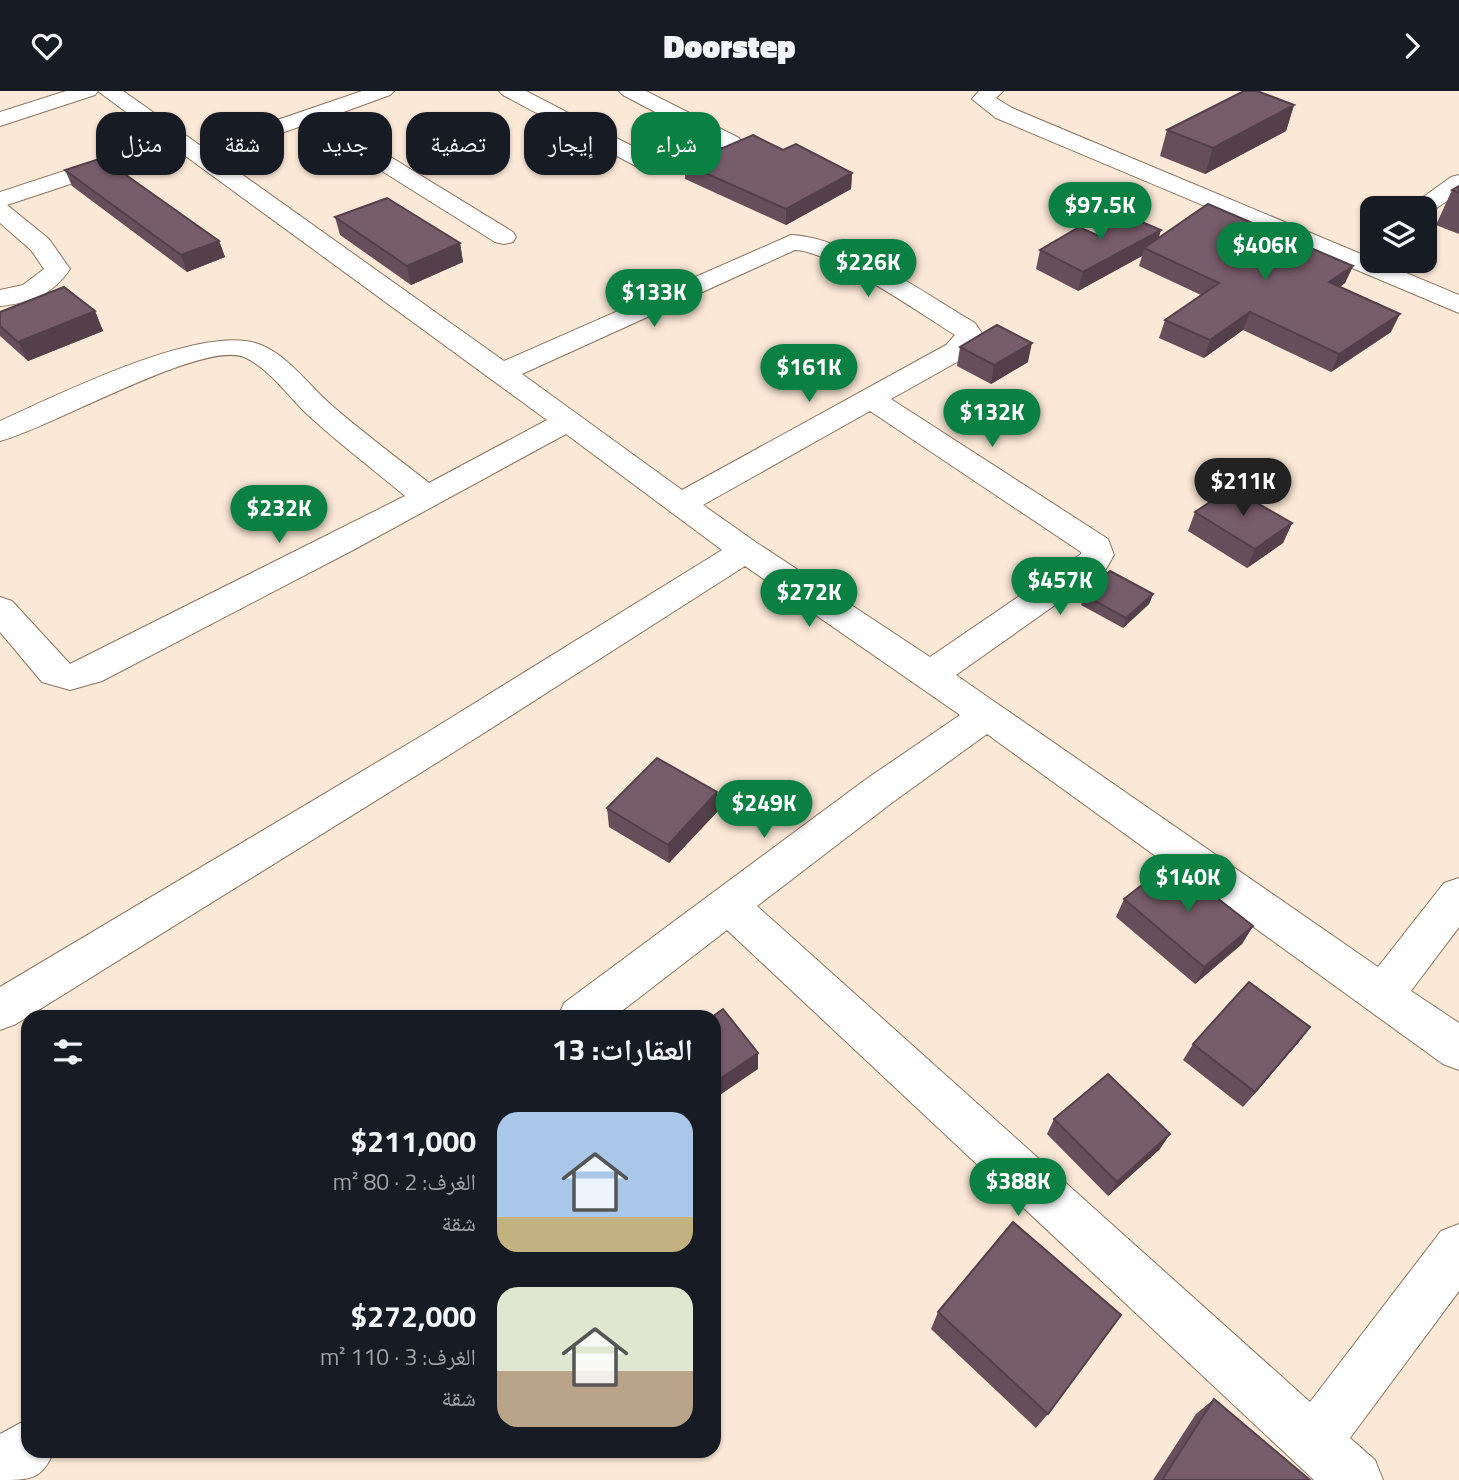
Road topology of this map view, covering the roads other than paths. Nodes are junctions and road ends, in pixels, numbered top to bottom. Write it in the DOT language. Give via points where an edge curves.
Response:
graph roads {
  1 [pos="88,91"];
  2 [pos="109,91"];
  3 [pos="383,91"];
  4 [pos="510,91"];
  5 [pos="630,91"];
  6 [pos="992,91"];
  7 [pos="321,112"];
  8 [pos="0,119"];
  9 [pos="298,119"];
  10 [pos="731,143"];
  11 [pos="190,147"];
  12 [pos="631,154"];
  13 [pos="392,168"];
  14 [pos="1459,182"];
  15 [pos="1437,197"];
  16 [pos="0,200"];
  17 [pos="0,211"];
  18 [pos="504,237"];
  19 [pos="1360,248"];
  20 [pos="1348,255"];
  21 [pos="0,298"];
  22 [pos="1459,305"];
  23 [pos="501,373"];
  24 [pos="871,399"];
  25 [pos="566,422"];
  26 [pos="0,432"];
  27 [pos="426,497"];
  28 [pos="681,504"];
  29 [pos="745,551"];
  30 [pos="0,610"];
  31 [pos="930,675"];
  32 [pos="986,716"];
  33 [pos="1459,894"];
  34 [pos="728,905"];
  35 [pos="1384,993"];
  36 [pos="0,1010"];
  37 [pos="589,1010"];
  38 [pos="1459,1049"];
  39 [pos="1459,1249"];
  40 [pos="1314,1442"];
  41 [pos="21,1452"];
  42 [pos="0,1469"];
  43 [pos="1355,1480"];
  1 -- 8 [label="street"];
  2 -- 11 [label="street"];
  3 -- 7 [label="street"];
  4 -- 12 [label="street"];
  5 -- 10 [label="street"];
  6 -- 20 [label="street" via="983,99 1004,113"];
  9 -- 11 [label="street"];
  11 -- 16 [label="street"];
  11 -- 23 [label="street"];
  13 -- 18 [label="street"];
  14 -- 15 [label="street"];
  17 -- 21 [label="street" via="34,240 57,269 36,290"];
  19 -- 20 [label="street"];
  20 -- 22 [label="street"];
  23 -- 24 [label="street" via="782,244 801,242 841,256 960,324 969,335 956,351"];
  23 -- 25 [label="street"];
  24 -- 28 [label="street"];
  24 -- 31 [label="street" via="1096,547 1098,555"];
  25 -- 27 [label="street"];
  25 -- 28 [label="street"];
  26 -- 27 [label="street" via="156,366 217,348 242,347 260,356"];
  27 -- 30 [label="street" via="89,672 70,677 55,673"];
  28 -- 29 [label="street"];
  29 -- 31 [label="street"];
  29 -- 36 [label="street"];
  31 -- 32 [label="street"];
  32 -- 34 [label="street"];
  32 -- 35 [label="street"];
  33 -- 35 [label="street"];
  34 -- 37 [label="street"];
  34 -- 40 [label="street"];
  35 -- 38 [label="street"];
  39 -- 40 [label="street"];
  40 -- 43 [label="street"];
  41 -- 42 [label="street"];
}
